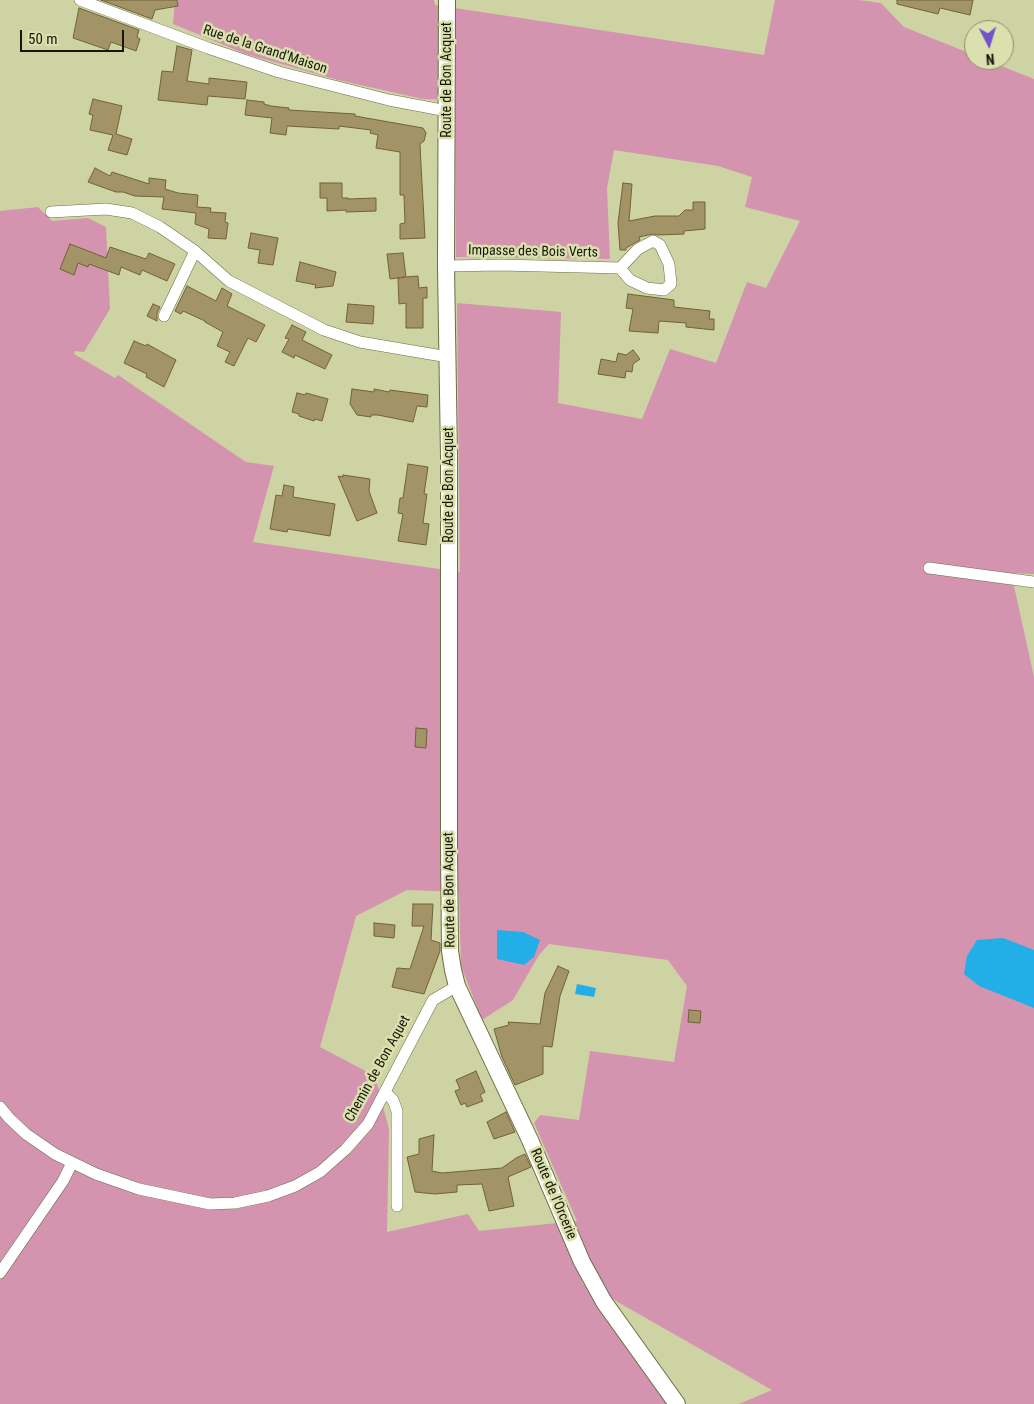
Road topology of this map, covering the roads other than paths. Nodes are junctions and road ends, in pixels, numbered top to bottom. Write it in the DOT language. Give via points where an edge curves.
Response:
graph roads {
  1 [pos="80,0"];
  2 [pos="447,0"];
  3 [pos="447,111"];
  4 [pos="51,212"];
  5 [pos="194,251"];
  6 [pos="446,266"];
  7 [pos="620,268"];
  8 [pos="164,316"];
  9 [pos="448,357"];
  10 [pos="929,568"];
  11 [pos="1034,582"];
  12 [pos="453,970"];
  13 [pos="457,986"];
  14 [pos="386,1092"];
  15 [pos="0,1107"];
  16 [pos="72,1163"];
  17 [pos="397,1206"];
  18 [pos="0,1273"];
  19 [pos="677,1404"];
  1 -- 3 [label="street, Rue de la Grand'Maison" via="279,72"];
  2 -- 3 [label="street, Route de Bon Acquet"];
  3 -- 6 [label="street, Route de Bon Acquet"];
  4 -- 5 [label="street" via="106,210 132,213 160,227"];
  5 -- 8 [label="street"];
  5 -- 9 [label="street" via="229,281 324,330 360,342"];
  6 -- 7 [label="street, Impasse des Bois Verts" via="501,264"];
  6 -- 9 [label="street, Route de Bon Acquet"];
  7 -- 7 [label="street" via="630,280 647,288 664,290 671,284 669,264 660,245 653,241 638,249"];
  9 -- 12 [label="street, Route de Bon Acquet" via="450,951"];
  10 -- 11 [label="street"];
  12 -- 13 [label="street, Route de l'Orcerie"];
  13 -- 14 [label="street, Chemin de Bon Aquet" via="433,1000"];
  13 -- 19 [label="street, Route de l'Orcerie" via="530,1140 582,1262 613,1316"];
  14 -- 16 [label="street, Chemin de Bon Aquet" via="368,1124 320,1172 268,1196 210,1204 139,1189"];
  14 -- 17 [label="street" via="397,1111"];
  15 -- 16 [label="street, Chemin de Bon Aquet" via="26,1134"];
  16 -- 18 [label="street"];
}
